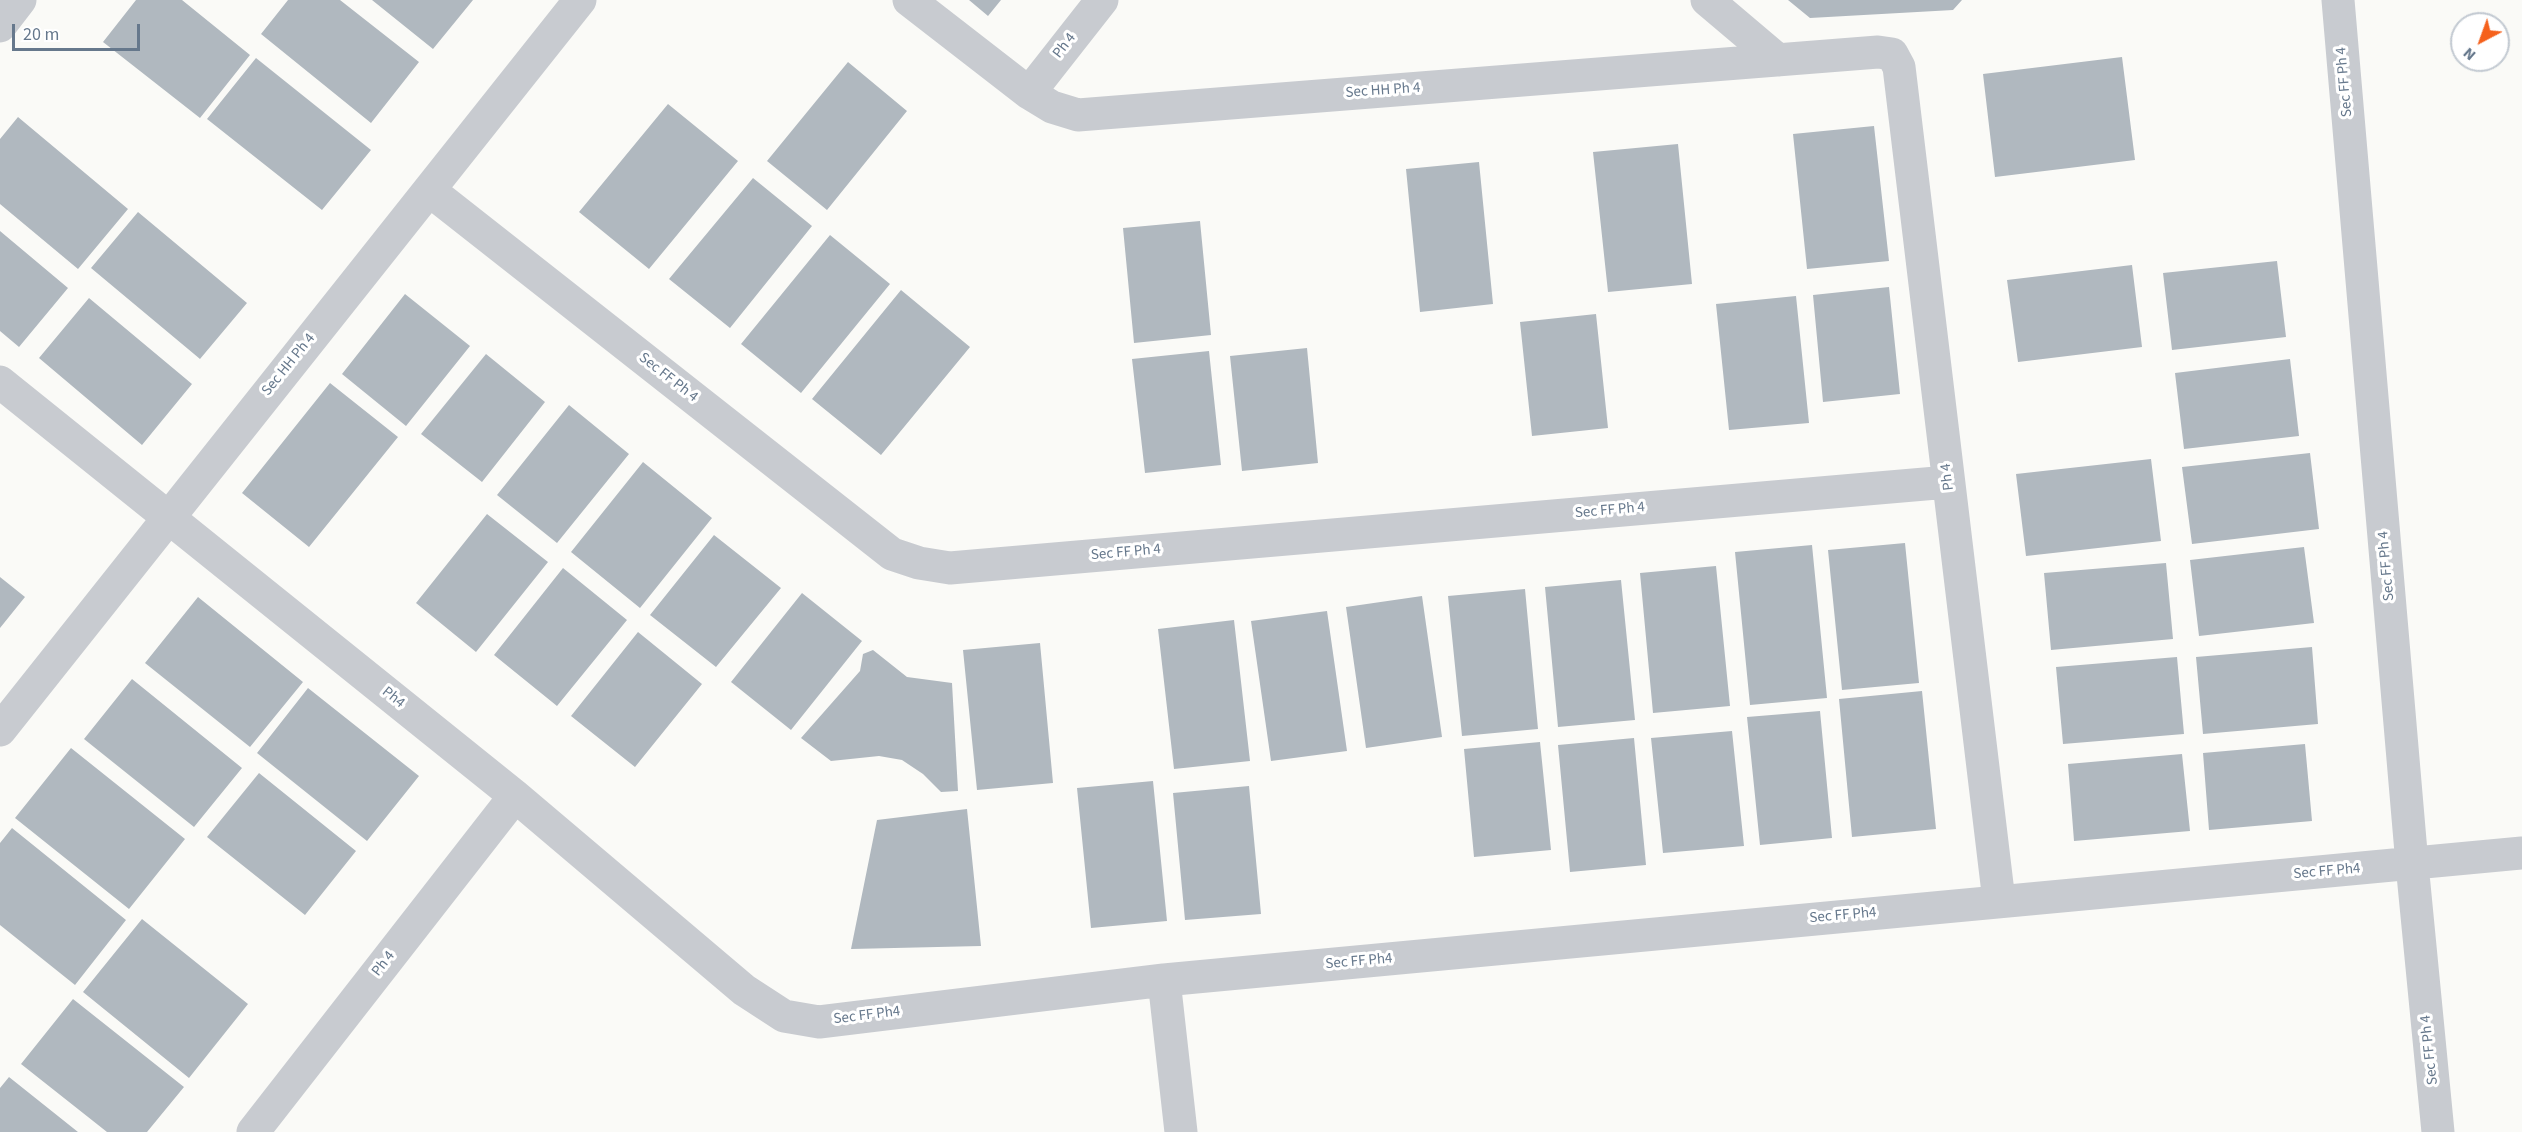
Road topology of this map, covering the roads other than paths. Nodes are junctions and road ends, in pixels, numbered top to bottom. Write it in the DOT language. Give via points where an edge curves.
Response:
graph roads {
  1 [pos="20,0"];
  2 [pos="579,0"];
  3 [pos="909,0"];
  4 [pos="1102,0"];
  5 [pos="1707,0"];
  6 [pos="2338,0"];
  7 [pos="0,26"];
  8 [pos="1892,54"];
  9 [pos="1778,60"];
  10 [pos="1029,93"];
  11 [pos="429,190"];
  12 [pos="0,382"];
  13 [pos="1948,482"];
  14 [pos="168,516"];
  15 [pos="0,730"];
  16 [pos="515,796"];
  17 [pos="2522,853"];
  18 [pos="2412,864"];
  19 [pos="1999,901"];
  20 [pos="1164,980"];
  21 [pos="784,1016"];
  22 [pos="253,1132"];
  23 [pos="1181,1132"];
  24 [pos="2438,1132"];
  1 -- 7 [label="street"];
  2 -- 11 [label="street, Sec HH Ph 4"];
  3 -- 10 [label="street, Sec HH Ph 4"];
  4 -- 10 [label="street, Ph 4"];
  5 -- 9 [label="street"];
  6 -- 18 [label="street, Sec FF Ph 4"];
  8 -- 9 [label="street, Sec HH Ph 4"];
  8 -- 13 [label="street, Ph 4" via="1899,67"];
  9 -- 10 [label="street, Sec HH Ph 4" via="1078,115 1052,107"];
  11 -- 13 [label="street, Sec FF Ph 4" via="892,554 919,563 950,568"];
  11 -- 14 [label="street, Sec HH Ph 4"];
  12 -- 14 [label="street, Ph4"];
  13 -- 19 [label="street, Ph 4"];
  14 -- 15 [label="street, Sec HH Ph 4"];
  14 -- 16 [label="street, Ph4"];
  16 -- 21 [label="street, Ph4" via="744,990"];
  16 -- 22 [label="street, Ph 4"];
  17 -- 18 [label="street, Sec FF Ph4"];
  18 -- 19 [label="street, Sec FF Ph4"];
  18 -- 24 [label="street, Sec FF Ph 4"];
  19 -- 20 [label="street, Sec FF Ph4"];
  20 -- 21 [label="street, Sec FF Ph4" via="819,1022"];
  20 -- 23 [label="street"];
}
